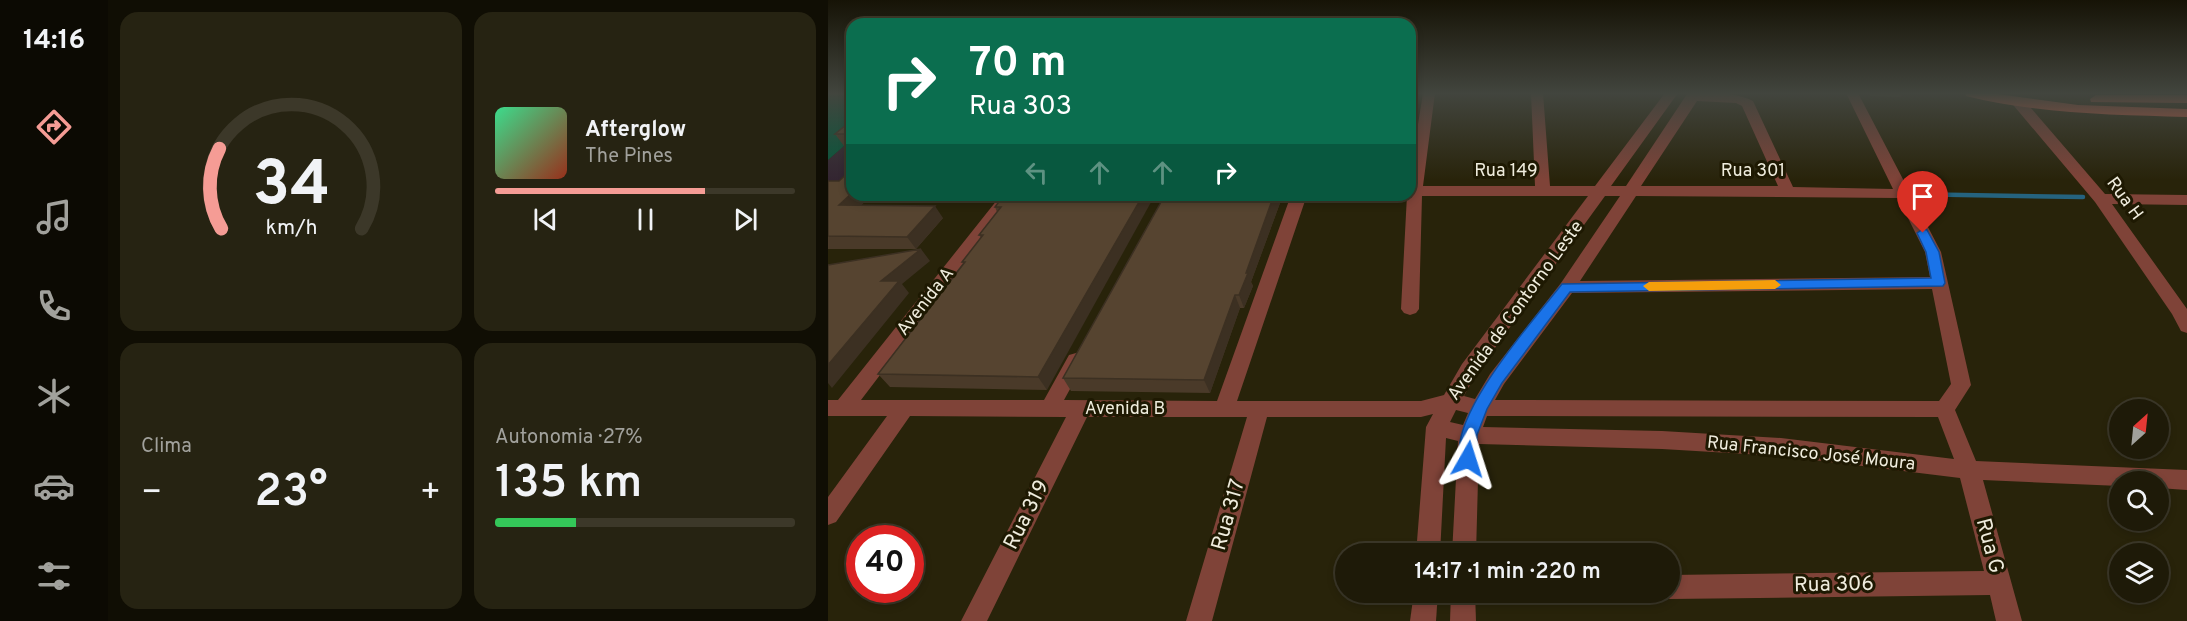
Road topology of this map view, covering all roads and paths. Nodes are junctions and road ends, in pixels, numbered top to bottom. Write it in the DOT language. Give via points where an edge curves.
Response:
graph roads {
  1 [pos="1424,122"];
  2 [pos="1539,122"];
  3 [pos="1651,122"];
  4 [pos="1676,122"];
  5 [pos="1756,122"];
  6 [pos="1867,122"];
  7 [pos="2036,122"];
  8 [pos="1416,173"];
  9 [pos="1543,190"];
  10 [pos="1602,190"];
  11 [pos="1416,191"];
  12 [pos="1788,191"];
  13 [pos="1631,192"];
  14 [pos="1904,194"];
  15 [pos="2101,199"];
  16 [pos="2187,200"];
  17 [pos="1005,201"];
  18 [pos="1297,201"];
  19 [pos="1413,201"];
  20 [pos="1939,283"];
  21 [pos="1567,288"];
  22 [pos="1410,309"];
  23 [pos="2185,316"];
  24 [pos="1083,347"];
  25 [pos="1450,401"];
  26 [pos="835,408"];
  27 [pos="1050,408"];
  28 [pos="1224,408"];
  29 [pos="1480,408"];
  30 [pos="1080,409"];
  31 [pos="1259,409"];
  32 [pos="1421,409"];
  33 [pos="1945,409"];
  34 [pos="903,410"];
  35 [pos="1436,427"];
  36 [pos="1469,435"];
  37 [pos="1969,470"];
  38 [pos="2187,480"];
  39 [pos="828,515"];
  40 [pos="1429,543"];
  41 [pos="1464,543"];
  42 [pos="1999,583"];
  43 [pos="1680,588"];
  44 [pos="1425,603"];
  45 [pos="1463,603"];
  46 [pos="974,621"];
  47 [pos="1199,621"];
  48 [pos="1423,621"];
  49 [pos="1462,621"];
  50 [pos="2009,621"];
  1 -- 8 [label="street"];
  2 -- 9 [label="street"];
  3 -- 10 [label="street, Avenida de Contorno Leste"];
  4 -- 13 [label="street, Avenida de Contorno Leste"];
  5 -- 12 [label="street"];
  6 -- 14 [label="street"];
  7 -- 15 [label="street, Rua H"];
  9 -- 10 [label="street, Rua 149"];
  9 -- 11 [label="street, Rua 149"];
  10 -- 13 [label="street, Rua 301"];
  10 -- 25 [label="street, Avenida de Contorno Leste" via="1469,369"];
  12 -- 13 [label="street, Rua 301"];
  12 -- 14 [label="street, Rua 301"];
  13 -- 21 [label="street, Avenida de Contorno Leste"];
  14 -- 20 [label="street" via="1933,252"];
  15 -- 16 [label="street"];
  15 -- 23 [label="street, Rua H"];
  17 -- 26 [label="street, Avenida A"];
  18 -- 28 [label="street"];
  19 -- 22 [label="street"];
  20 -- 21 [label="street"];
  20 -- 33 [label="street" via="1961,385"];
  21 -- 29 [label="street, Avenida de Contorno Leste" via="1497,379"];
  24 -- 27 [label="street"];
  25 -- 29 [label="street, Rua Francisco José Moura"];
  25 -- 32 [label="street, Avenida B"];
  25 -- 35 [label="street, Avenida de Contorno Leste"];
  26 -- 34 [label="street, Avenida B"];
  27 -- 30 [label="street, Avenida B"];
  27 -- 34 [label="street, Avenida B"];
  28 -- 30 [label="street, Avenida B"];
  28 -- 31 [label="street, Avenida B"];
  29 -- 33 [label="street, Rua Francisco José Moura"];
  29 -- 36 [label="street, Avenida de Contorno Leste"];
  30 -- 46 [label="street, Rua 319"];
  31 -- 32 [label="street, Avenida B"];
  31 -- 47 [label="street, Rua 317"];
  32 -- 35 [label="street"];
  33 -- 37 [label="street, Rua G"];
  34 -- 39 [label="street"];
  35 -- 36 [label="street, Rua Francisco José Moura"];
  35 -- 40 [label="street, Avenida de Contorno Leste"];
  36 -- 37 [label="street, Rua Francisco José Moura" via="1781,447"];
  36 -- 41 [label="street, Avenida de Contorno Leste"];
  37 -- 38 [label="street, Rua Francisco José Moura"];
  37 -- 42 [label="street, Rua G"];
  42 -- 43 [label="street, Rua 306"];
  42 -- 50 [label="street, Rua G"];
  44 -- 48 [label="street"];
  45 -- 49 [label="street"];
}
